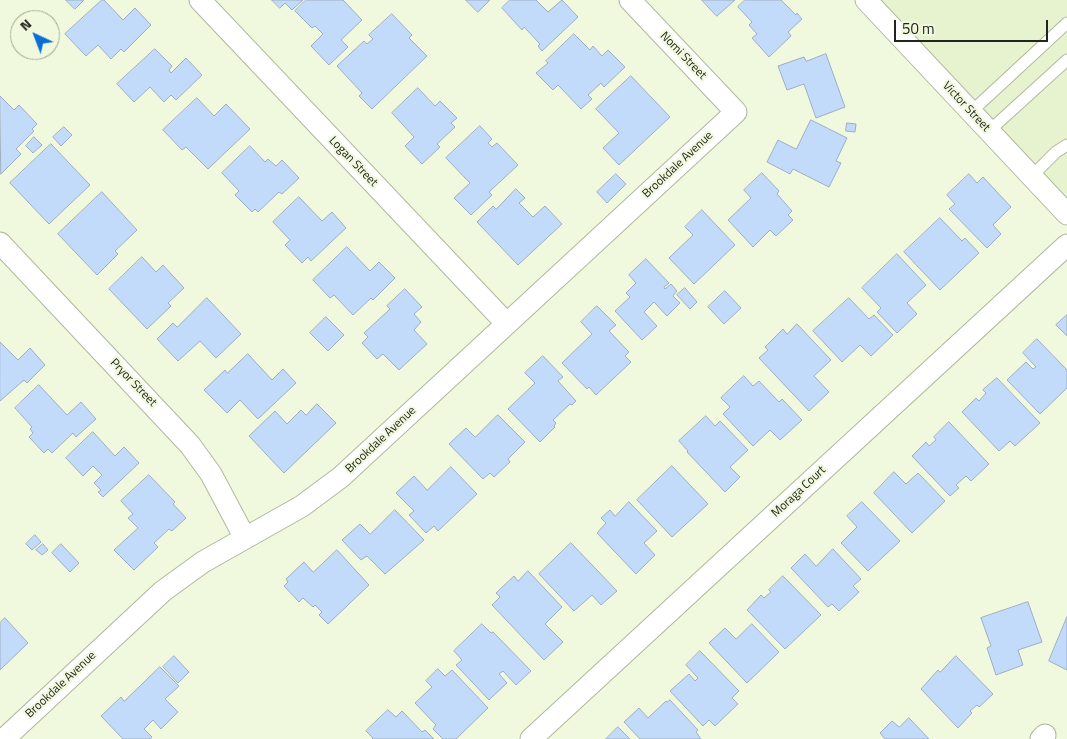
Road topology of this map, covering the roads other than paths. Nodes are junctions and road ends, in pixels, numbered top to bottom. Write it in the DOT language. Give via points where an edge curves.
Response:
graph roads {
  1 [pos="200,0"];
  2 [pos="630,0"];
  3 [pos="866,0"];
  4 [pos="1067,23"];
  5 [pos="1067,60"];
  6 [pos="736,112"];
  7 [pos="971,112"];
  8 [pos="989,131"];
  9 [pos="1067,145"];
  10 [pos="1032,176"];
  11 [pos="1067,214"];
  12 [pos="0,243"];
  13 [pos="1067,245"];
  14 [pos="507,324"];
  15 [pos="245,538"];
  16 [pos="4,739"];
  17 [pos="531,739"];
  1 -- 14 [label="street, Logan Street"];
  2 -- 6 [label="street, Nomi Street"];
  3 -- 7 [label="street, Victor Street"];
  4 -- 7 [label="lane"];
  5 -- 8 [label="lane"];
  6 -- 14 [label="street, Brookdale Avenue"];
  7 -- 8 [label="street, Victor Street"];
  8 -- 10 [label="street, Victor Street"];
  9 -- 10 [label="lane"];
  10 -- 11 [label="street, Victor Street"];
  12 -- 15 [label="street, Pryor Street" via="190,445 211,474"];
  13 -- 17 [label="street, Moraga Court"];
  14 -- 15 [label="street, Brookdale Avenue" via="341,476 302,506"];
  15 -- 16 [label="street, Brookdale Avenue" via="203,562 163,591"];
}
